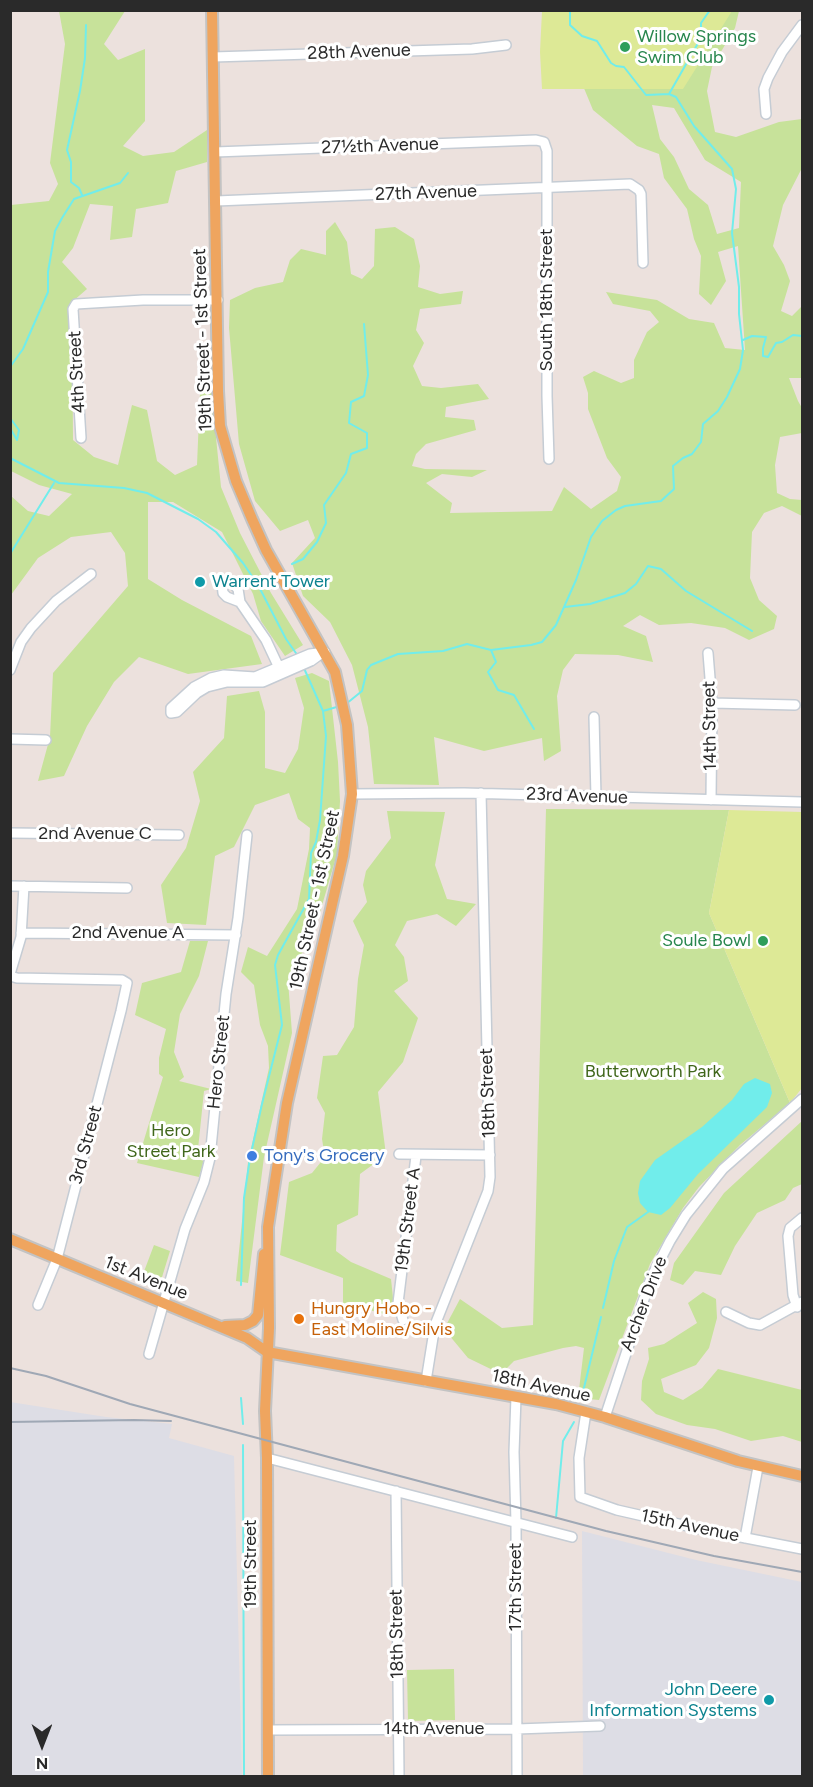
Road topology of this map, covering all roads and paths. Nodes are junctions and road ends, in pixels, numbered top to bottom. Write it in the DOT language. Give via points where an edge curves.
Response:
graph roads {
  1 [pos="212,10"];
  2 [pos="802,25"];
  3 [pos="506,45"];
  4 [pos="213,57"];
  5 [pos="766,114"];
  6 [pos="544,142"];
  7 [pos="215,152"];
  8 [pos="546,189"];
  9 [pos="216,201"];
  10 [pos="644,263"];
  11 [pos="218,300"];
  12 [pos="81,438"];
  13 [pos="549,459"];
  14 [pos="91,574"];
  15 [pos="240,602"];
  16 [pos="325,652"];
  17 [pos="708,653"];
  18 [pos="10,670"];
  19 [pos="280,671"];
  20 [pos="712,703"];
  21 [pos="795,705"];
  22 [pos="594,717"];
  23 [pos="10,739"];
  24 [pos="46,740"];
  25 [pos="481,793"];
  26 [pos="352,794"];
  27 [pos="596,797"];
  28 [pos="711,800"];
  29 [pos="802,802"];
  30 [pos="10,833"];
  31 [pos="179,835"];
  32 [pos="247,835"];
  33 [pos="10,886"];
  34 [pos="24,886"];
  35 [pos="127,888"];
  36 [pos="21,933"];
  37 [pos="236,934"];
  38 [pos="10,975"];
  39 [pos="802,1099"];
  40 [pos="399,1154"];
  41 [pos="490,1155"];
  42 [pos="416,1156"];
  43 [pos="802,1218"];
  44 [pos="268,1227"];
  45 [pos="10,1239"];
  46 [pos="57,1259"];
  47 [pos="164,1304"];
  48 [pos="800,1304"];
  49 [pos="38,1305"];
  50 [pos="726,1312"];
  51 [pos="402,1320"];
  52 [pos="220,1326"];
  53 [pos="267,1352"];
  54 [pos="149,1354"];
  55 [pos="426,1381"];
  56 [pos="516,1397"];
  57 [pos="586,1412"];
  58 [pos="605,1417"];
  59 [pos="267,1458"];
  60 [pos="758,1467"];
  61 [pos="802,1476"];
  62 [pos="396,1491"];
  63 [pos="516,1522"];
  64 [pos="572,1538"];
  65 [pos="745,1538"];
  66 [pos="802,1549"];
  67 [pos="600,1726"];
  68 [pos="398,1729"];
  69 [pos="517,1729"];
  70 [pos="268,1730"];
  71 [pos="268,1776"];
  72 [pos="399,1776"];
  73 [pos="517,1776"];
  1 -- 4 [label="main road, 19th Street - 1st Street"];
  2 -- 5 [label="street" via="768,78 764,89"];
  3 -- 4 [label="street, 28th Avenue"];
  4 -- 7 [label="main road, 19th Street - 1st Street"];
  6 -- 7 [label="street, 27½th Avenue"];
  6 -- 8 [label="street, South 18th Street"];
  7 -- 9 [label="main road, 19th Street - 1st Street"];
  8 -- 9 [label="street, 27th Avenue"];
  8 -- 10 [label="street, 27th Avenue" via="634,186 641,200"];
  8 -- 13 [label="street, South 18th Street"];
  9 -- 11 [label="main road, 19th Street - 1st Street"];
  11 -- 12 [label="street, 4th Street" via="74,306"];
  11 -- 16 [label="main road, 19th Street - 1st Street" via="219,414 223,440 266,550"];
  14 -- 18 [label="street" via="37,621 21,642"];
  15 -- 19 [label="street" via="266,640"];
  16 -- 19 [label="street" via="310,662"];
  16 -- 26 [label="main road, 19th Street - 1st Street" via="344,705"];
  17 -- 20 [label="street, 14th Street"];
  19 -- 19 [label="street" via="255,677 211,678 194,687 171,708 171,713 213,685 263,682"];
  20 -- 21 [label="street"];
  20 -- 28 [label="street, 14th Street"];
  22 -- 27 [label="street"];
  23 -- 24 [label="street"];
  25 -- 26 [label="street, 23rd Avenue"];
  25 -- 27 [label="street, 23rd Avenue"];
  25 -- 41 [label="street, 18th Street"];
  26 -- 44 [label="main road, 19th Street - 1st Street" via="343,856 287,1103"];
  27 -- 28 [label="street, 23rd Avenue"];
  28 -- 29 [label="street, 23rd Avenue"];
  30 -- 31 [label="street, 2nd Avenue C"];
  32 -- 37 [label="street, Hero Street"];
  33 -- 34 [label="street"];
  34 -- 35 [label="street"];
  34 -- 36 [label="street"];
  36 -- 37 [label="street, 2nd Avenue A"];
  36 -- 38 [label="street"];
  37 -- 47 [label="street, Hero Street" via="226,994 210,1158"];
  38 -- 46 [label="street, 3rd Street" via="127,983"];
  39 -- 58 [label="street, Archer Drive" via="723,1169 674,1234 651,1278"];
  40 -- 42 [label="street"];
  41 -- 42 [label="street"];
  41 -- 55 [label="street, 18th Street" via="488,1191 435,1325"];
  42 -- 51 [label="street, 19th Street A" via="398,1303"];
  43 -- 48 [label="street" via="789,1228 788,1236 793,1292"];
  44 -- 52 [label="main road" via="258,1315 245,1325"];
  44 -- 53 [label="main road, 19th Street - 1st Street"];
  45 -- 46 [label="main road, 1st Avenue"];
  46 -- 47 [label="main road, 1st Avenue"];
  46 -- 49 [label="street, 3rd Street"];
  47 -- 52 [label="main road, 1st Avenue"];
  47 -- 54 [label="street, Hero Street"];
  48 -- 50 [label="street" via="760,1325"];
  52 -- 53 [label="main road, 1st Avenue"];
  53 -- 55 [label="main road, 18th Avenue"];
  53 -- 59 [label="main road, 19th Street"];
  55 -- 56 [label="main road, 18th Avenue"];
  56 -- 57 [label="main road, 18th Avenue"];
  56 -- 63 [label="street, 17th Street"];
  57 -- 58 [label="main road, 18th Avenue"];
  57 -- 65 [label="street, 15th Avenue" via="579,1458 580,1497 617,1510"];
  58 -- 60 [label="main road, 18th Avenue"];
  59 -- 62 [label="street"];
  59 -- 70 [label="main road, 19th Street"];
  60 -- 61 [label="main road, 18th Avenue"];
  60 -- 65 [label="street"];
  62 -- 63 [label="street"];
  62 -- 68 [label="street, 18th Street"];
  63 -- 64 [label="street"];
  63 -- 69 [label="street, 17th Street"];
  65 -- 66 [label="street, 15th Avenue"];
  67 -- 69 [label="street, 14th Avenue"];
  68 -- 69 [label="street, 14th Avenue"];
  68 -- 70 [label="street, 14th Avenue"];
  68 -- 72 [label="street, 18th Street"];
  69 -- 73 [label="street, 17th Street"];
  70 -- 71 [label="main road, 19th Street"];
}
